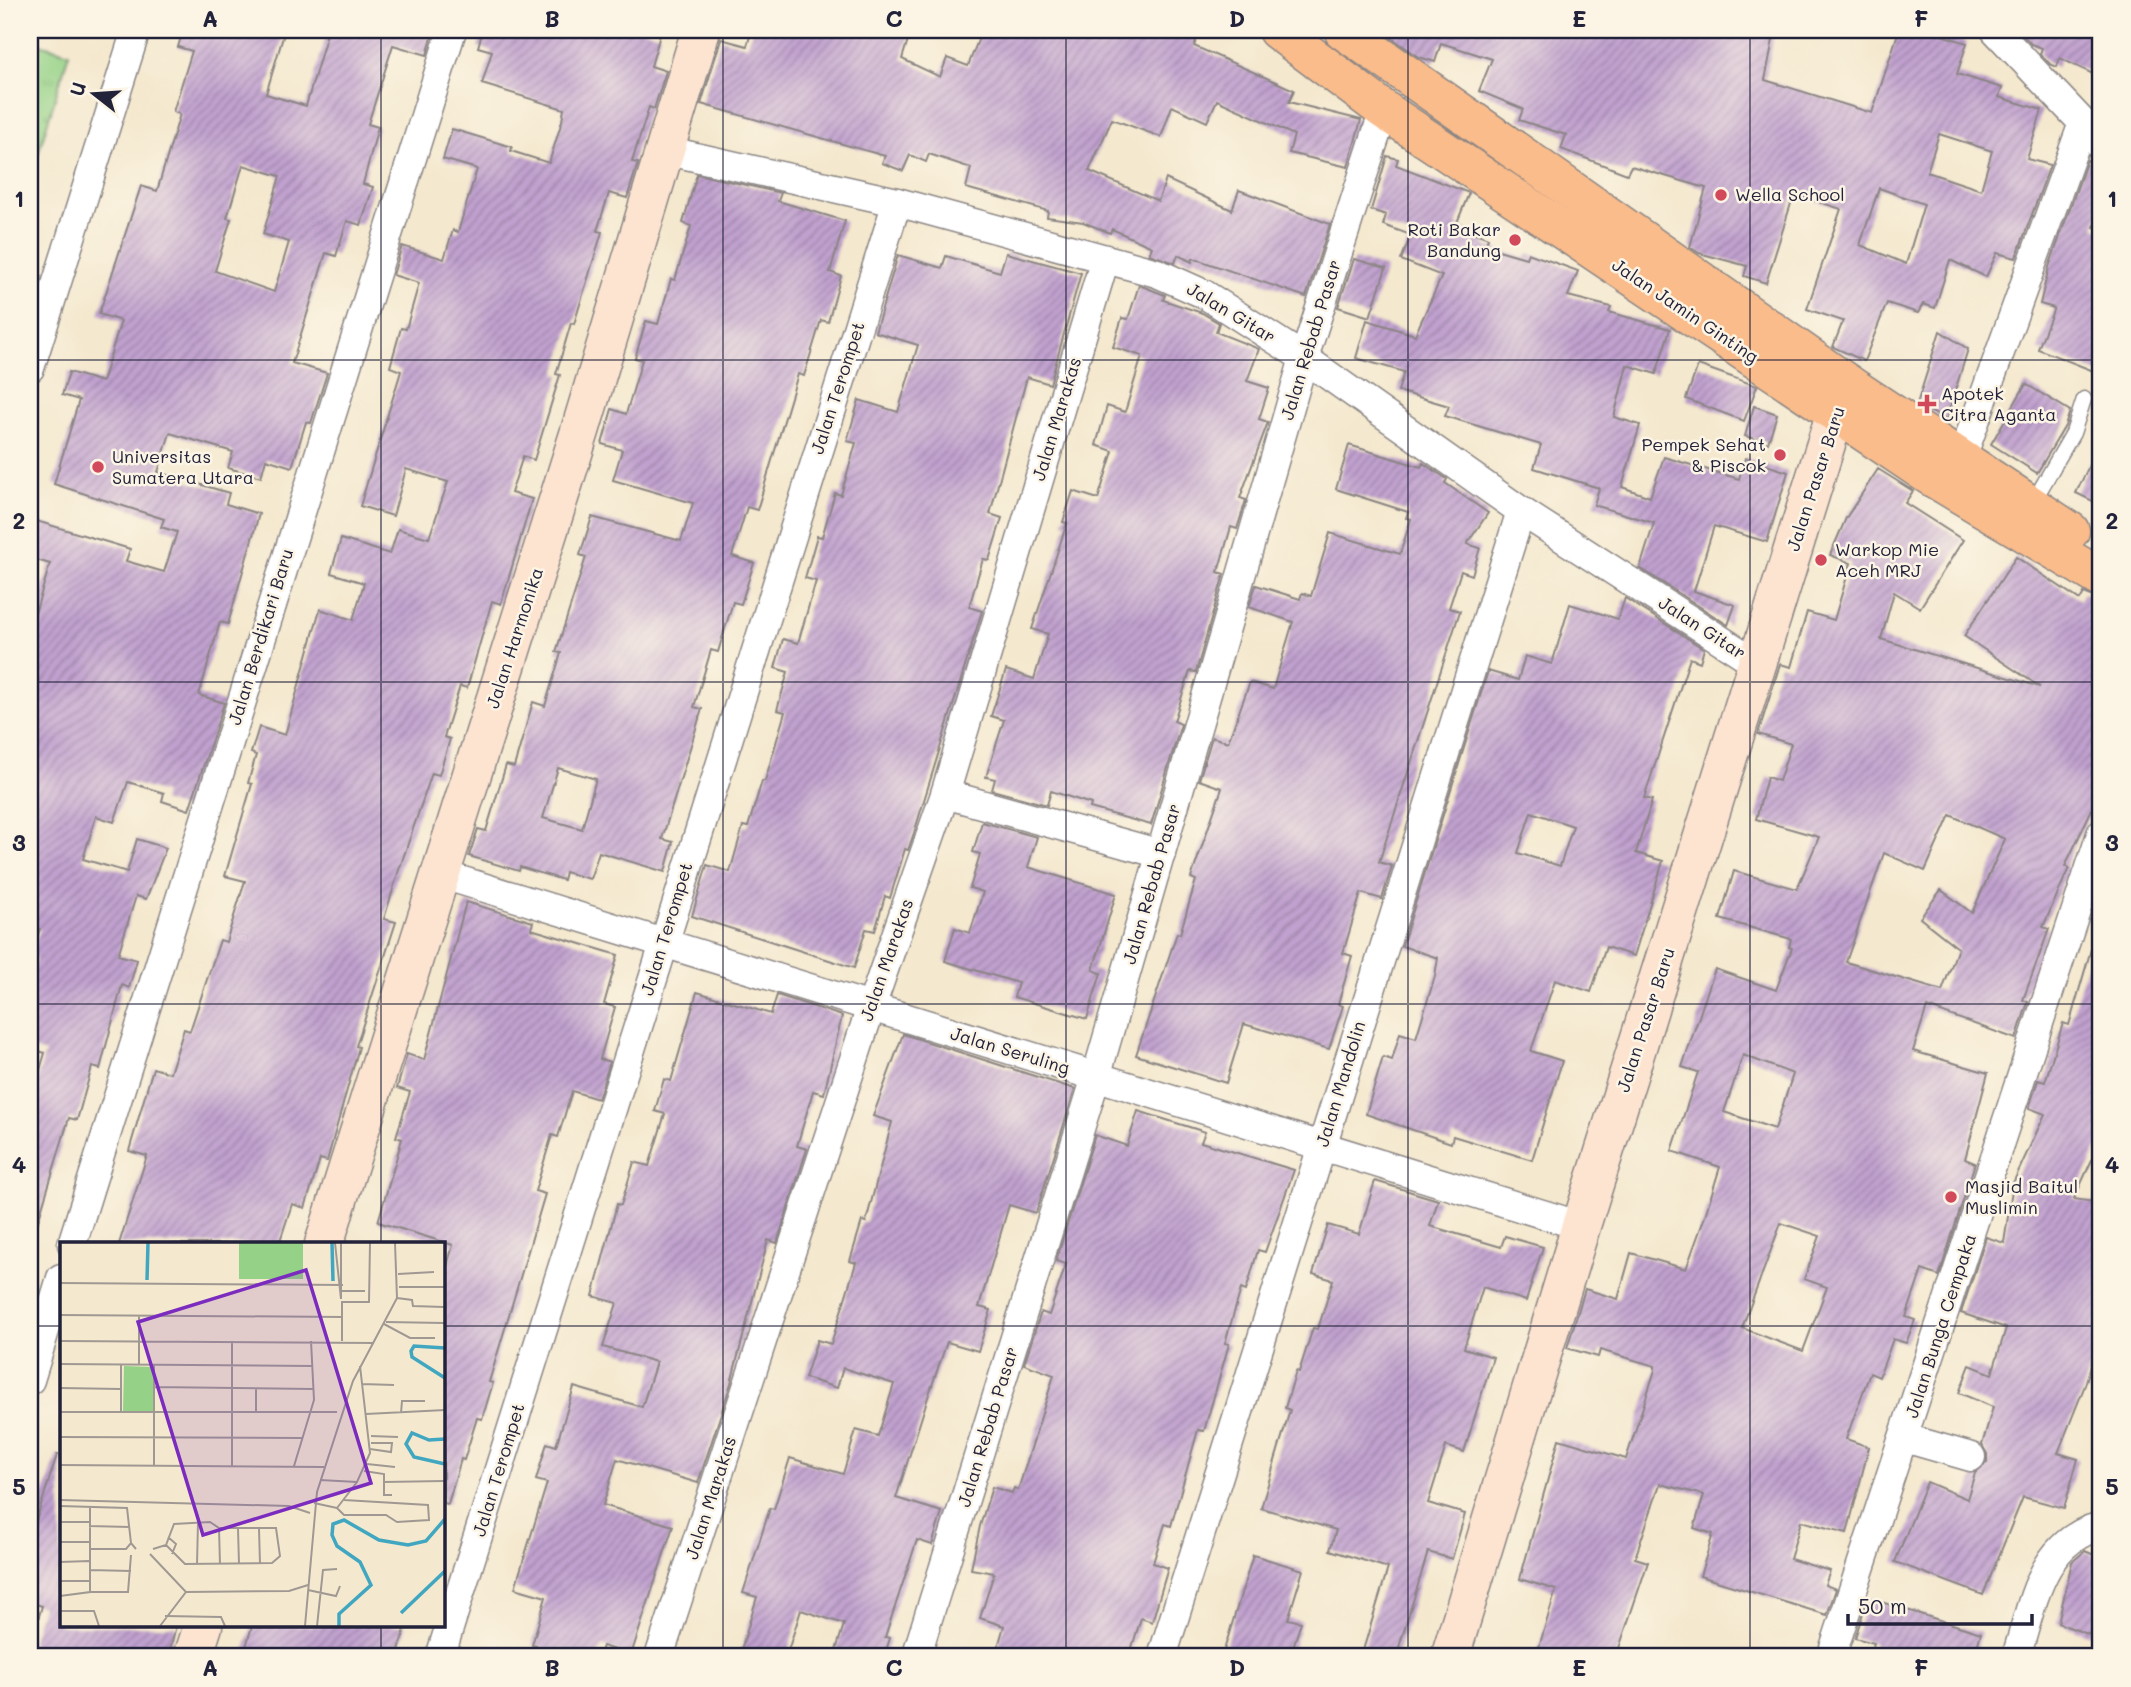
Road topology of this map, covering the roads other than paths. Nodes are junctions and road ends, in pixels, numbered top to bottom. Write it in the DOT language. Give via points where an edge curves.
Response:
graph roads {
  1 [pos="136,30"];
  2 [pos="452,30"];
  3 [pos="701,30"];
  4 [pos="1277,30"];
  5 [pos="1343,30"];
  6 [pos="1999,31"];
  7 [pos="1384,110"];
  8 [pos="2083,123"];
  9 [pos="2101,146"];
  10 [pos="664,150"];
  11 [pos="897,202"];
  12 [pos="1105,259"];
  13 [pos="1304,358"];
  14 [pos="30,368"];
  15 [pos="1842,398"];
  16 [pos="2084,400"];
  17 [pos="1961,460"];
  18 [pos="2031,506"];
  19 [pos="1521,511"];
  20 [pos="2101,548"];
  21 [pos="2101,578"];
  22 [pos="1758,664"];
  23 [pos="945,794"];
  24 [pos="2101,834"];
  25 [pos="1161,854"];
  26 [pos="440,874"];
  27 [pos="663,943"];
  28 [pos="870,1007"];
  29 [pos="1096,1077"];
  30 [pos="1321,1147"];
  31 [pos="1581,1226"];
  32 [pos="73,1242"];
  33 [pos="325,1242"];
  34 [pos="60,1282"];
  35 [pos="30,1380"];
  36 [pos="1905,1438"];
  37 [pos="1971,1457"];
  38 [pos="2101,1526"];
  39 [pos="202,1628"];
  40 [pos="444,1656"];
  41 [pos="193,1657"];
  42 [pos="659,1657"];
  43 [pos="916,1657"];
  44 [pos="1162,1657"];
  45 [pos="1450,1657"];
  46 [pos="1831,1657"];
  47 [pos="2017,1657"];
  1 -- 14 [label="street"];
  2 -- 32 [label="street, Jalan Berdikari Baru"];
  3 -- 10 [label="street, Jalan Harmonika"];
  4 -- 7 [label="main road, Jalan Jamin Ginting"];
  5 -- 15 [label="main road, Jalan Jamin Ginting"];
  6 -- 8 [label="street"];
  7 -- 13 [label="street, Jalan Rebab Pasar"];
  7 -- 15 [label="main road, Jalan Jamin Ginting"];
  8 -- 9 [label="street"];
  8 -- 17 [label="street"];
  10 -- 11 [label="street, Jalan Gitar"];
  10 -- 26 [label="street, Jalan Harmonika"];
  11 -- 12 [label="street, Jalan Gitar"];
  11 -- 27 [label="street, Jalan Terompet"];
  12 -- 13 [label="street, Jalan Gitar" via="1157,273 1204,294"];
  12 -- 23 [label="street, Jalan Marakas"];
  13 -- 19 [label="street, Jalan Gitar"];
  13 -- 25 [label="street, Jalan Rebab Pasar"];
  15 -- 17 [label="main road, Jalan Jamin Ginting"];
  15 -- 21 [label="main road, Jalan Jamin Ginting" via="1930,476"];
  15 -- 22 [label="street, Jalan Pasar Baru"];
  16 -- 18 [label="lane" via="2079,422"];
  17 -- 18 [label="main road, Jalan Jamin Ginting"];
  18 -- 20 [label="main road, Jalan Jamin Ginting"];
  19 -- 22 [label="street, Jalan Gitar"];
  19 -- 30 [label="street, Jalan Mandolin"];
  22 -- 31 [label="street, Jalan Pasar Baru"];
  23 -- 25 [label="street"];
  23 -- 28 [label="street, Jalan Marakas"];
  24 -- 36 [label="street, Jalan Bunga Cempaka"];
  25 -- 29 [label="street, Jalan Rebab Pasar"];
  26 -- 27 [label="street, Jalan Seruling"];
  26 -- 33 [label="street, Jalan Harmonika"];
  27 -- 28 [label="street, Jalan Seruling"];
  27 -- 40 [label="street, Jalan Terompet"];
  28 -- 29 [label="street, Jalan Seruling"];
  28 -- 42 [label="street, Jalan Marakas"];
  29 -- 30 [label="street, Jalan Seruling"];
  29 -- 43 [label="street, Jalan Rebab Pasar"];
  30 -- 31 [label="street, Jalan Seruling"];
  30 -- 44 [label="street, Jalan Mandolin"];
  31 -- 45 [label="street, Jalan Pasar Baru"];
  34 -- 35 [label="street"];
  36 -- 37 [label="street"];
  36 -- 46 [label="street, Jalan Bunga Cempaka"];
  38 -- 47 [label="street" via="2064,1542 2052,1559 2039,1584"];
  39 -- 41 [label="street"];
}
